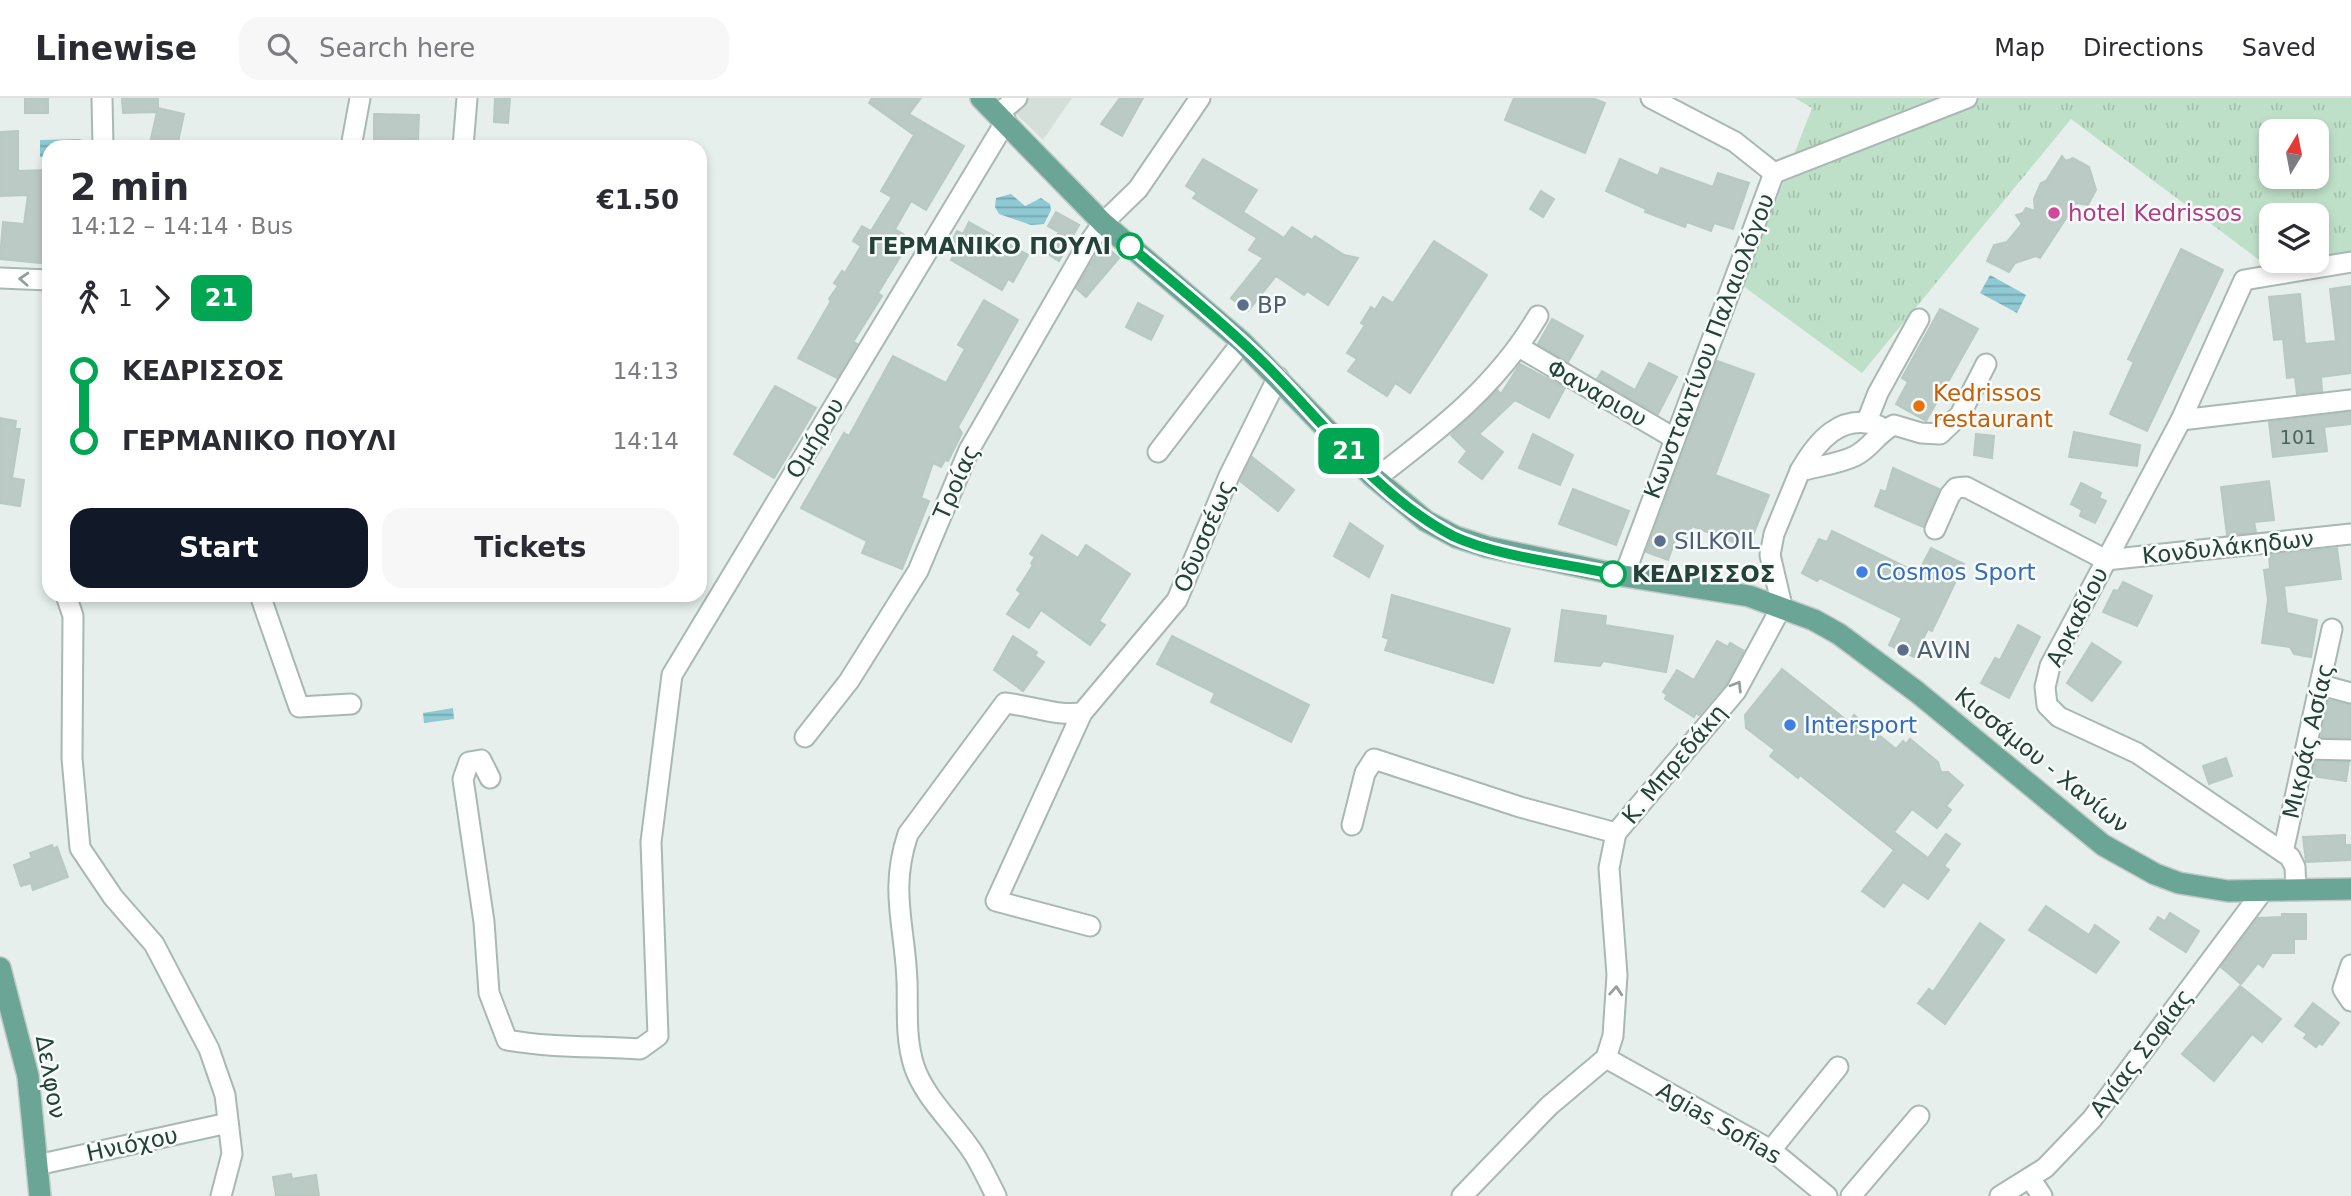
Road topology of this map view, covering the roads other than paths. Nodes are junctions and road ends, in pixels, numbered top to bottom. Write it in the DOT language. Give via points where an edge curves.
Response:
graph roads {
  1 [pos="102,98"];
  2 [pos="360,98"];
  3 [pos="467,98"];
  4 [pos="981,98"];
  5 [pos="1017,98"];
  6 [pos="1200,98"];
  7 [pos="1967,98"];
  8 [pos="1656,99"];
  9 [pos="1002,118"];
  10 [pos="103,140"];
  11 [pos="352,140"];
  12 [pos="464,140"];
  13 [pos="1774,173"];
  14 [pos="1103,223"];
  15 [pos="2351,262"];
  16 [pos="0,278"];
  17 [pos="42,280"];
  18 [pos="1538,316"];
  19 [pos="1919,319"];
  20 [pos="1242,342"];
  21 [pos="1520,347"];
  22 [pos="1986,364"];
  23 [pos="1278,377"];
  24 [pos="2351,400"];
  25 [pos="2181,420"];
  26 [pos="1867,421"];
  27 [pos="1887,428"];
  28 [pos="1674,438"];
  29 [pos="1158,452"];
  30 [pos="1800,471"];
  31 [pos="1375,479"];
  32 [pos="1935,529"];
  33 [pos="2351,534"];
  34 [pos="2106,560"];
  35 [pos="1624,576"];
  36 [pos="68,602"];
  37 [pos="262,602"];
  38 [pos="1782,606"];
  39 [pos="2333,629"];
  40 [pos="2321,685"];
  41 [pos="2351,692"];
  42 [pos="351,704"];
  43 [pos="1082,713"];
  44 [pos="805,737"];
  45 [pos="2306,749"];
  46 [pos="2351,750"];
  47 [pos="490,778"];
  48 [pos="1352,825"];
  49 [pos="1616,833"];
  50 [pos="2283,852"];
  51 [pos="2351,889"];
  52 [pos="2296,890"];
  53 [pos="2262,892"];
  54 [pos="1090,926"];
  55 [pos="2351,965"];
  56 [pos="0,968"];
  57 [pos="2351,1002"];
  58 [pos="1606,1058"];
  59 [pos="1838,1067"];
  60 [pos="1919,1115"];
  61 [pos="228,1123"];
  62 [pos="1771,1150"];
  63 [pos="37,1165"];
  64 [pos="2030,1178"];
  65 [pos="40,1196"];
  66 [pos="221,1196"];
  67 [pos="996,1196"];
  68 [pos="1462,1196"];
  69 [pos="1827,1196"];
  70 [pos="1851,1196"];
  71 [pos="2000,1196"];
  72 [pos="2042,1196"];
  1 -- 10 [label="street"];
  2 -- 11 [label="street"];
  3 -- 12 [label="street"];
  4 -- 9 [label="main road, Κισσάμου - Χανίων"];
  5 -- 9 [label="street, Ομήρου"];
  6 -- 14 [label="street, Τροίας" via="1138,189"];
  7 -- 13 [label="street"];
  8 -- 13 [label="street, Κωνσταντίνου Παλαιολόγου" via="1735,142"];
  9 -- 14 [label="main road, Κισσάμου - Χανίων"];
  9 -- 47 [label="street, Ομήρου" via="672,675 651,842 658,1036 640,1049 547,1047 507,1040 489,993 484,922 463,779 469,762 481,760"];
  13 -- 28 [label="street, Κωνσταντίνου Παλαιολόγου"];
  14 -- 20 [label="main road, Κισσάμου - Χανίων"];
  14 -- 44 [label="street, Τροίας" via="969,450 918,571 849,681"];
  15 -- 25 [label="street, Αρκαδίου" via="2244,280"];
  17 -- 16 [label="street, one-way"];
  18 -- 21 [label="street"];
  19 -- 26 [label="street"];
  20 -- 23 [label="main road, Κισσάμου - Χανίων"];
  20 -- 29 [label="street"];
  21 -- 28 [label="street, Φαναριου"];
  21 -- 31 [label="street" via="1459,414"];
  22 -- 27 [label="street" via="1960,415 1940,434 1894,425"];
  23 -- 31 [label="main road, Κισσάμου - Χανίων"];
  23 -- 43 [label="street, Οδυσσέως" via="1177,600"];
  24 -- 25 [label="street"];
  25 -- 34 [label="street, Αρκαδίου"];
  26 -- 27 [label="street"];
  26 -- 30 [label="street" via="1845,424 1827,434"];
  27 -- 30 [label="street" via="1854,457"];
  28 -- 35 [label="street, Κωνσταντίνου Παλαιολόγου"];
  30 -- 38 [label="street" via="1770,555"];
  31 -- 35 [label="main road, Κισσάμου - Χανίων" via="1426,521 1456,537"];
  32 -- 34 [label="street" via="1950,495 1956,488 1966,487"];
  33 -- 34 [label="street, Κονδυλάκηδων"];
  34 -- 50 [label="street, Αρκαδίου" via="2050,666 2047,705 2059,717 2137,753"];
  35 -- 38 [label="main road, Κισσάμου - Χανίων" via="1749,596"];
  36 -- 61 [label="street" via="73,615 72,758 80,848 113,897 154,944 209,1049 225,1095"];
  37 -- 42 [label="street" via="299,706"];
  49 -- 38 [label="street, Κ. Μπρεδάκη, one-way" via="1736,691"];
  38 -- 53 [label="main road, Κισσάμου - Χανίων" via="1849,641 2130,862 2179,883"];
  39 -- 40 [label="street, Μικράς Ασίας"];
  40 -- 41 [label="street"];
  40 -- 45 [label="street, Μικράς Ασίας"];
  43 -- 54 [label="street, Οδυσσέως" via="996,901"];
  43 -- 67 [label="street" via="1061,715 1005,703 908,834 900,857 897,900 907,981 906,1031 914,1066 926,1091 974,1154"];
  45 -- 46 [label="street"];
  45 -- 50 [label="street, Μικράς Ασίας"];
  48 -- 49 [label="street" via="1365,773 1374,759"];
  58 -- 49 [label="street, Κ. Μπρεδάκη, one-way" via="1613,1037 1617,975 1609,868"];
  50 -- 52 [label="street" via="2295,867"];
  51 -- 52 [label="main road, Κισσάμου - Χανίων"];
  52 -- 53 [label="main road, Κισσάμου - Χανίων"];
  53 -- 64 [label="street, Αγίας Σοφίας" via="2092,1119"];
  55 -- 57 [label="street" via="2343,989"];
  56 -- 63 [label="main road, Δελφον" via="29,1076"];
  58 -- 62 [label="street, Agias Sofias"];
  58 -- 68 [label="street" via="1549,1106"];
  59 -- 62 [label="street"];
  60 -- 70 [label="street"];
  61 -- 63 [label="street, Ηνιόχου"];
  61 -- 66 [label="street" via="232,1154"];
  62 -- 69 [label="street, Agias Sofias"];
  63 -- 65 [label="main road, Δελφον"];
  64 -- 71 [label="street, Αγίας Σοφίας"];
  64 -- 72 [label="street"];
}
